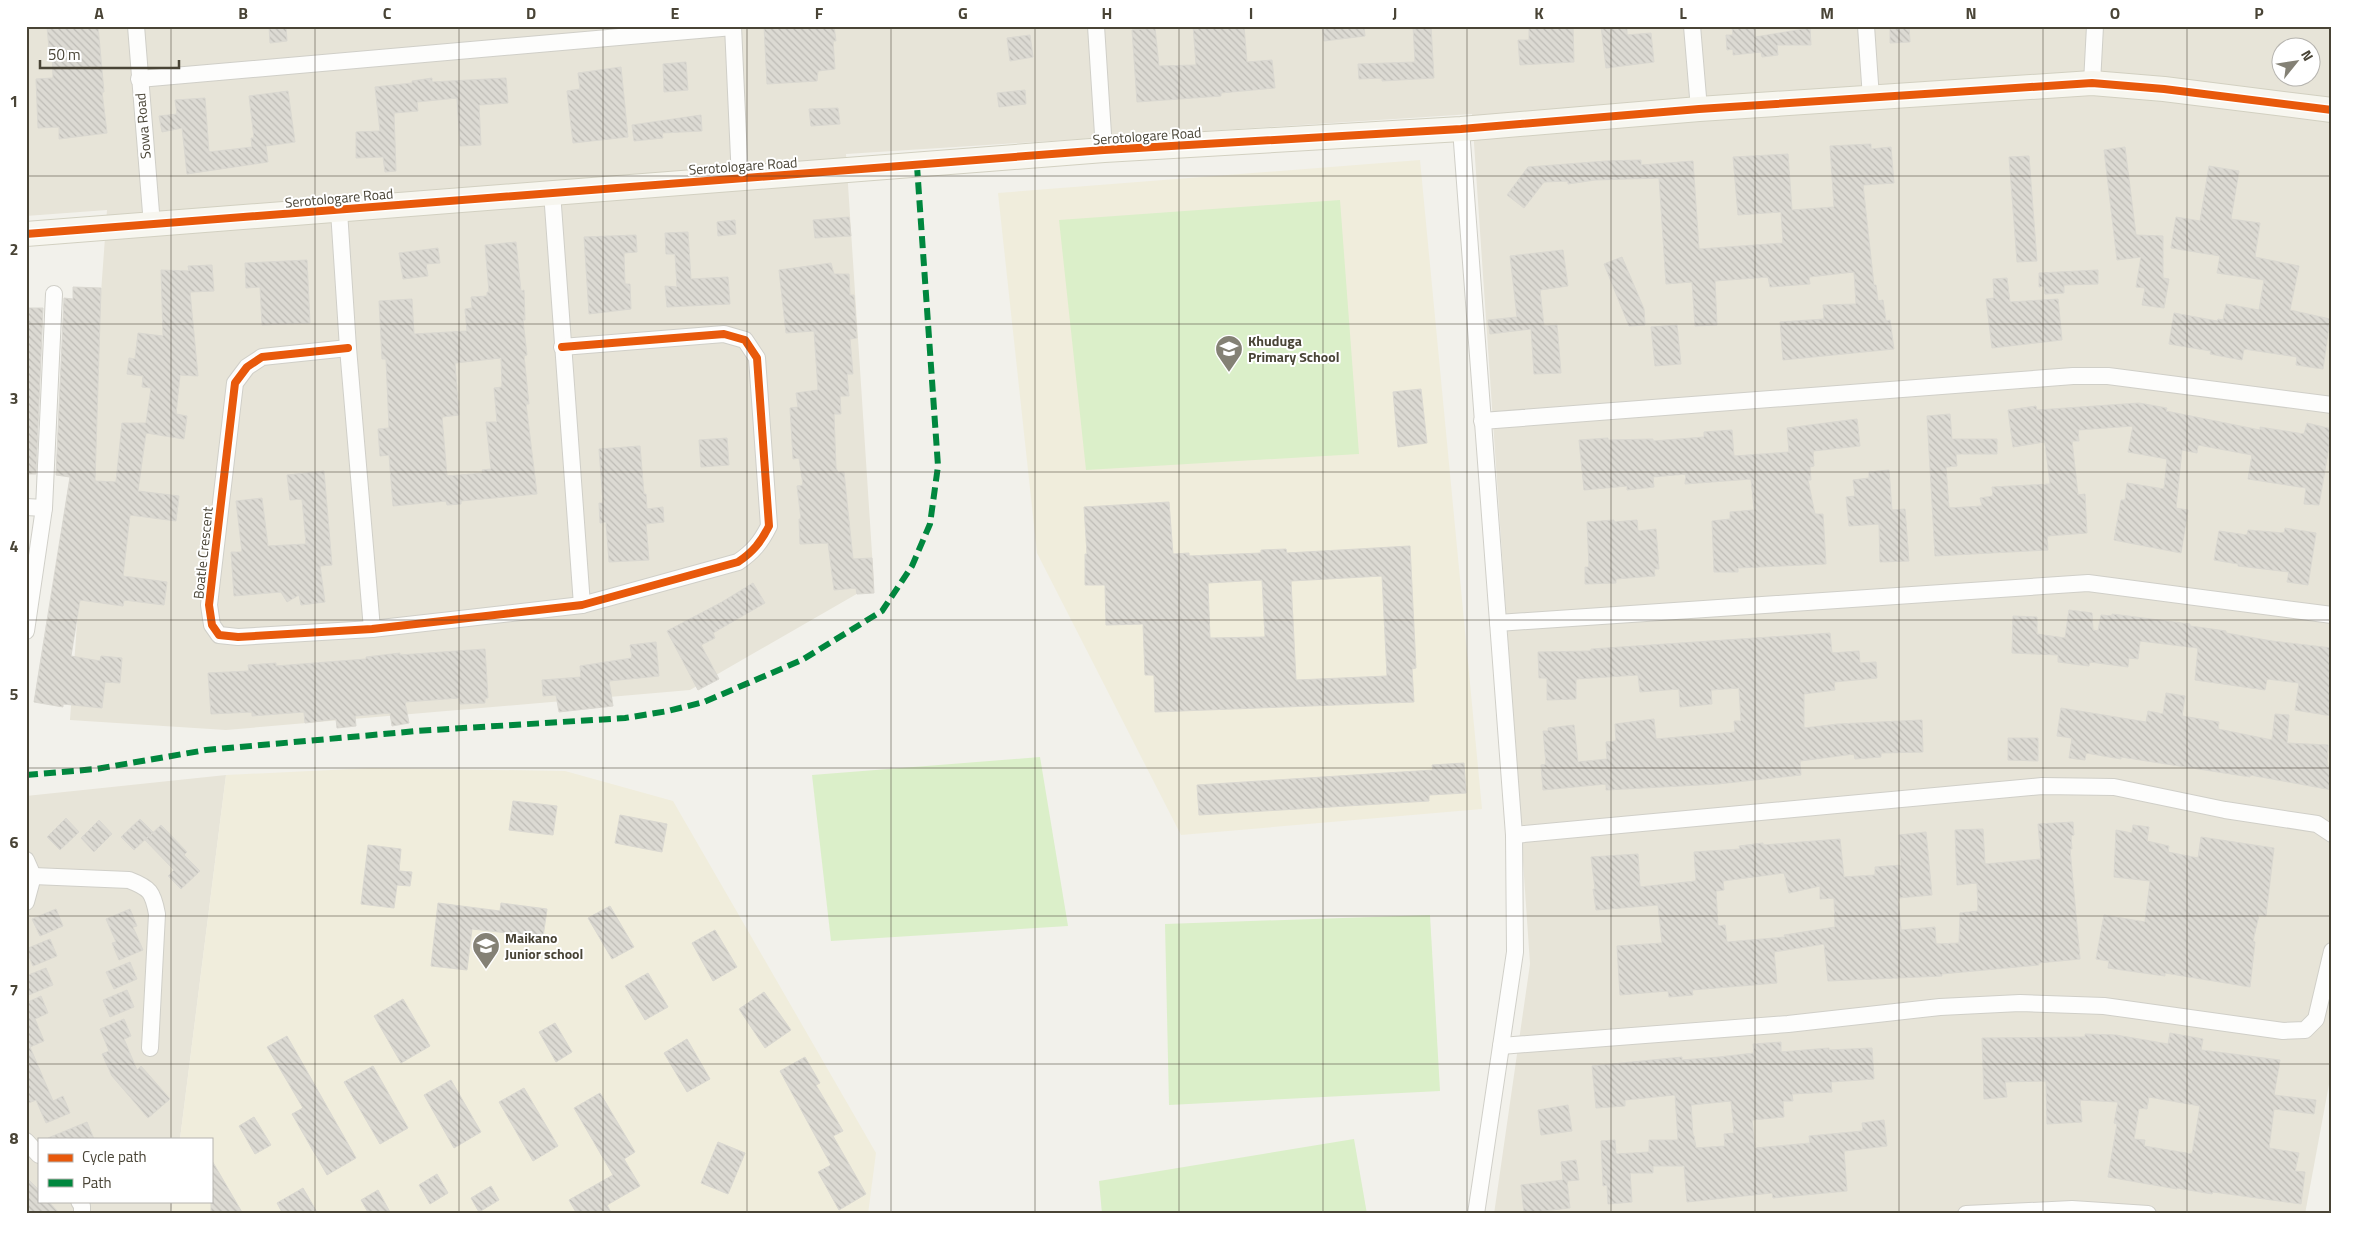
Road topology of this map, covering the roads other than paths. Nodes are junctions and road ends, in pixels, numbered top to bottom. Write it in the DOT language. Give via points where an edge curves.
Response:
graph roads {
  1 [pos="136,26"];
  2 [pos="1096,26"];
  3 [pos="1692,26"];
  4 [pos="1866,26"];
  5 [pos="2095,26"];
  6 [pos="733,27"];
  7 [pos="139,78"];
  8 [pos="2092,83"];
  9 [pos="1871,98"];
  10 [pos="1699,109"];
  11 [pos="2332,110"];
  12 [pos="1461,128"];
  13 [pos="1104,150"];
  14 [pos="740,180"];
  15 [pos="552,192"];
  16 [pos="339,211"];
  17 [pos="152,225"];
  18 [pos="26,234"];
  19 [pos="54,294"];
  20 [pos="562,347"];
  21 [pos="348,348"];
  22 [pos="2332,405"];
  23 [pos="1482,421"];
  24 [pos="26,508"];
  25 [pos="44,508"];
  26 [pos="582,605"];
  27 [pos="2332,615"];
  28 [pos="1498,622"];
  29 [pos="372,629"];
  30 [pos="26,631"];
  31 [pos="2332,834"];
  32 [pos="1514,835"];
  33 [pos="26,860"];
  34 [pos="33,876"];
  35 [pos="26,902"];
  36 [pos="2332,951"];
  37 [pos="1501,1046"];
  38 [pos="150,1048"];
  39 [pos="26,1141"];
  40 [pos="38,1154"];
  41 [pos="80,1202"];
  42 [pos="82,1214"];
  43 [pos="1476,1214"];
  44 [pos="1966,1214"];
  45 [pos="2148,1214"];
  1 -- 7 [label="street, Sowa Road"];
  2 -- 13 [label="street"];
  3 -- 10 [label="street"];
  4 -- 9 [label="street"];
  5 -- 8 [label="street"];
  6 -- 7 [label="street"];
  6 -- 14 [label="street"];
  7 -- 17 [label="street, Sowa Road"];
  8 -- 9 [label="street, Serotologare Road"];
  8 -- 11 [label="street, Serotologare Road"];
  9 -- 10 [label="street, Serotologare Road"];
  10 -- 12 [label="street, Serotologare Road"];
  12 -- 13 [label="street, Serotologare Road"];
  12 -- 23 [label="street"];
  13 -- 14 [label="street, Serotologare Road"];
  14 -- 15 [label="street, Serotologare Road"];
  15 -- 16 [label="street, Serotologare Road"];
  15 -- 20 [label="street"];
  16 -- 17 [label="street, Serotologare Road"];
  16 -- 21 [label="street"];
  17 -- 18 [label="street, Serotologare Road"];
  19 -- 25 [label="street"];
  20 -- 26 [label="street"];
  20 -- 26 [label="street, Boatle Crescent" via="724,334 745,340 757,358 769,526 761,542 738,562"];
  21 -- 29 [label="street"];
  21 -- 29 [label="street, Boatle Crescent" via="262,357 247,367 235,383 209,605 212,625 220,634 238,637"];
  22 -- 23 [label="street" via="2108,376 2073,376"];
  23 -- 28 [label="street"];
  24 -- 25 [label="street"];
  25 -- 30 [label="street"];
  26 -- 29 [label="street, Boatle Crescent"];
  27 -- 28 [label="street" via="2088,583"];
  28 -- 32 [label="street"];
  31 -- 32 [label="street" via="2317,824 2225,810 2114,787 2042,786"];
  32 -- 37 [label="street" via="1515,952"];
  33 -- 34 [label="street"];
  34 -- 35 [label="street"];
  34 -- 38 [label="street" via="129,880 154,895 157,914"];
  36 -- 37 [label="street" via="2316,1019 2305,1030 2283,1031 2104,1006 2020,1003 1940,1007 1788,1024"];
  37 -- 43 [label="street"];
  39 -- 40 [label="street"];
  41 -- 42 [label="street"];
  44 -- 45 [label="street" via="2072,1209"];
}
